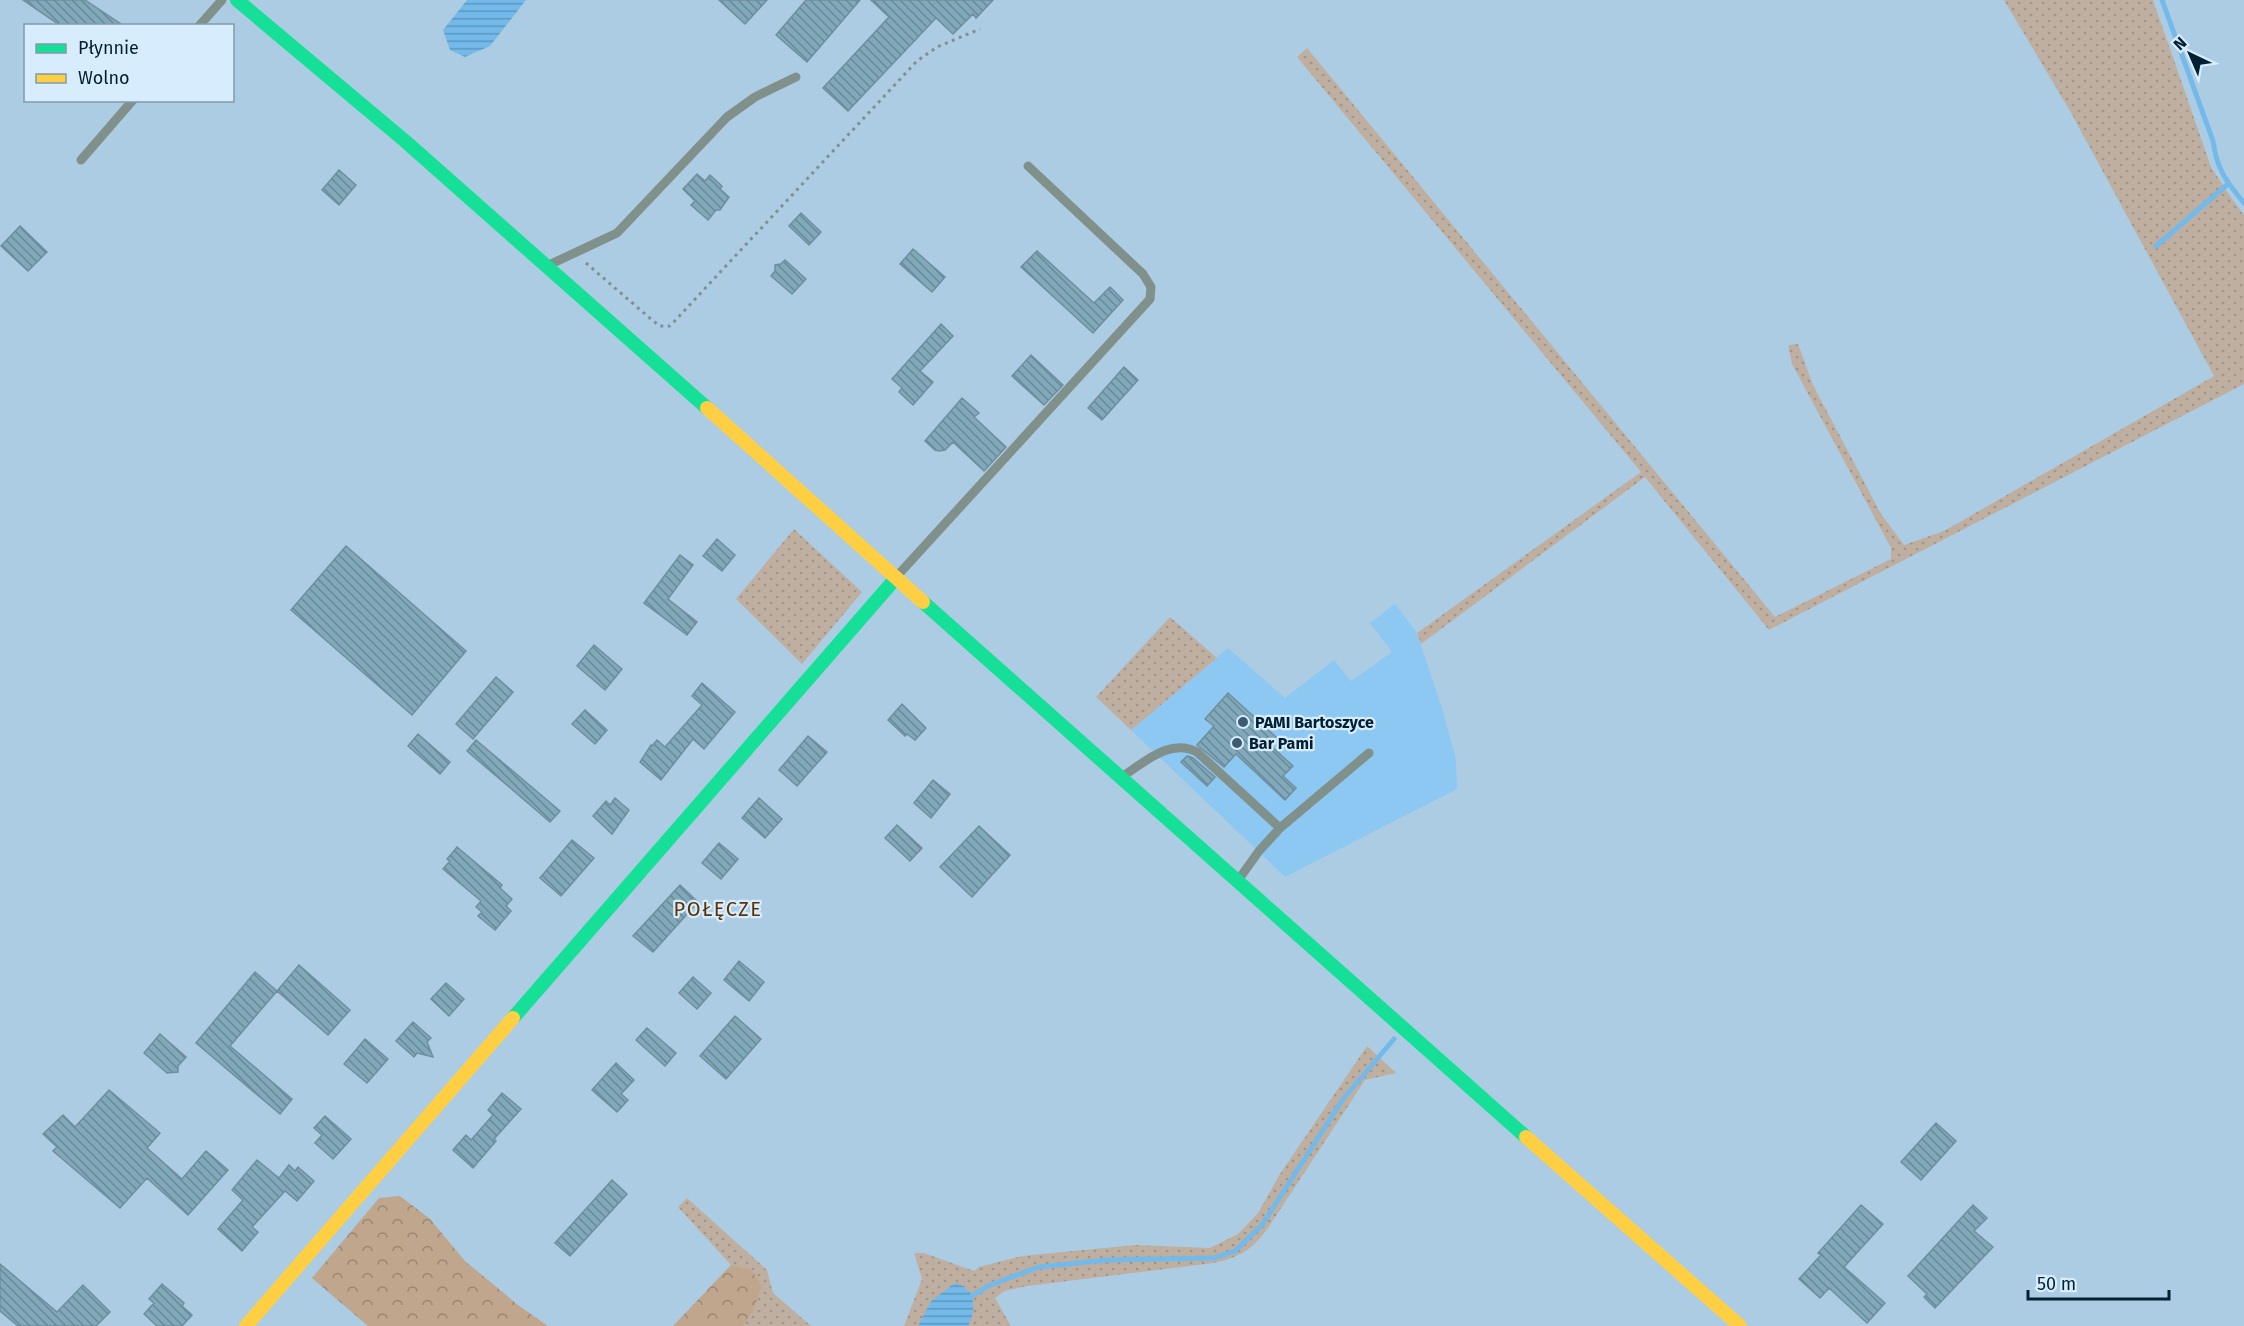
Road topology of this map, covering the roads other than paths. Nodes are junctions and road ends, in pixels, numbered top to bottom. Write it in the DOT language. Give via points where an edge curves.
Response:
graph roads {
  1 [pos="222,0"];
  2 [pos="237,0"];
  3 [pos="201,24"];
  4 [pos="796,77"];
  5 [pos="131,102"];
  6 [pos="81,160"];
  7 [pos="1028,166"];
  8 [pos="546,266"];
  9 [pos="896,578"];
  10 [pos="1369,753"];
  11 [pos="1121,777"];
  12 [pos="1280,828"];
  13 [pos="1238,881"];
  14 [pos="246,1326"];
  15 [pos="1740,1326"];
  1 -- 3 [label="lane"];
  2 -- 8 [label="main road"];
  4 -- 8 [label="lane" via="754,97 727,117 617,233"];
  5 -- 6 [label="lane"];
  7 -- 9 [label="lane" via="1143,274 1150,287 1150,299"];
  8 -- 9 [label="main road"];
  9 -- 11 [label="main road"];
  9 -- 14 [label="main road"];
  10 -- 12 [label="lane"];
  11 -- 12 [label="lane" via="1161,752 1187,746"];
  11 -- 13 [label="main road"];
  12 -- 13 [label="lane"];
  13 -- 15 [label="main road"];
}
